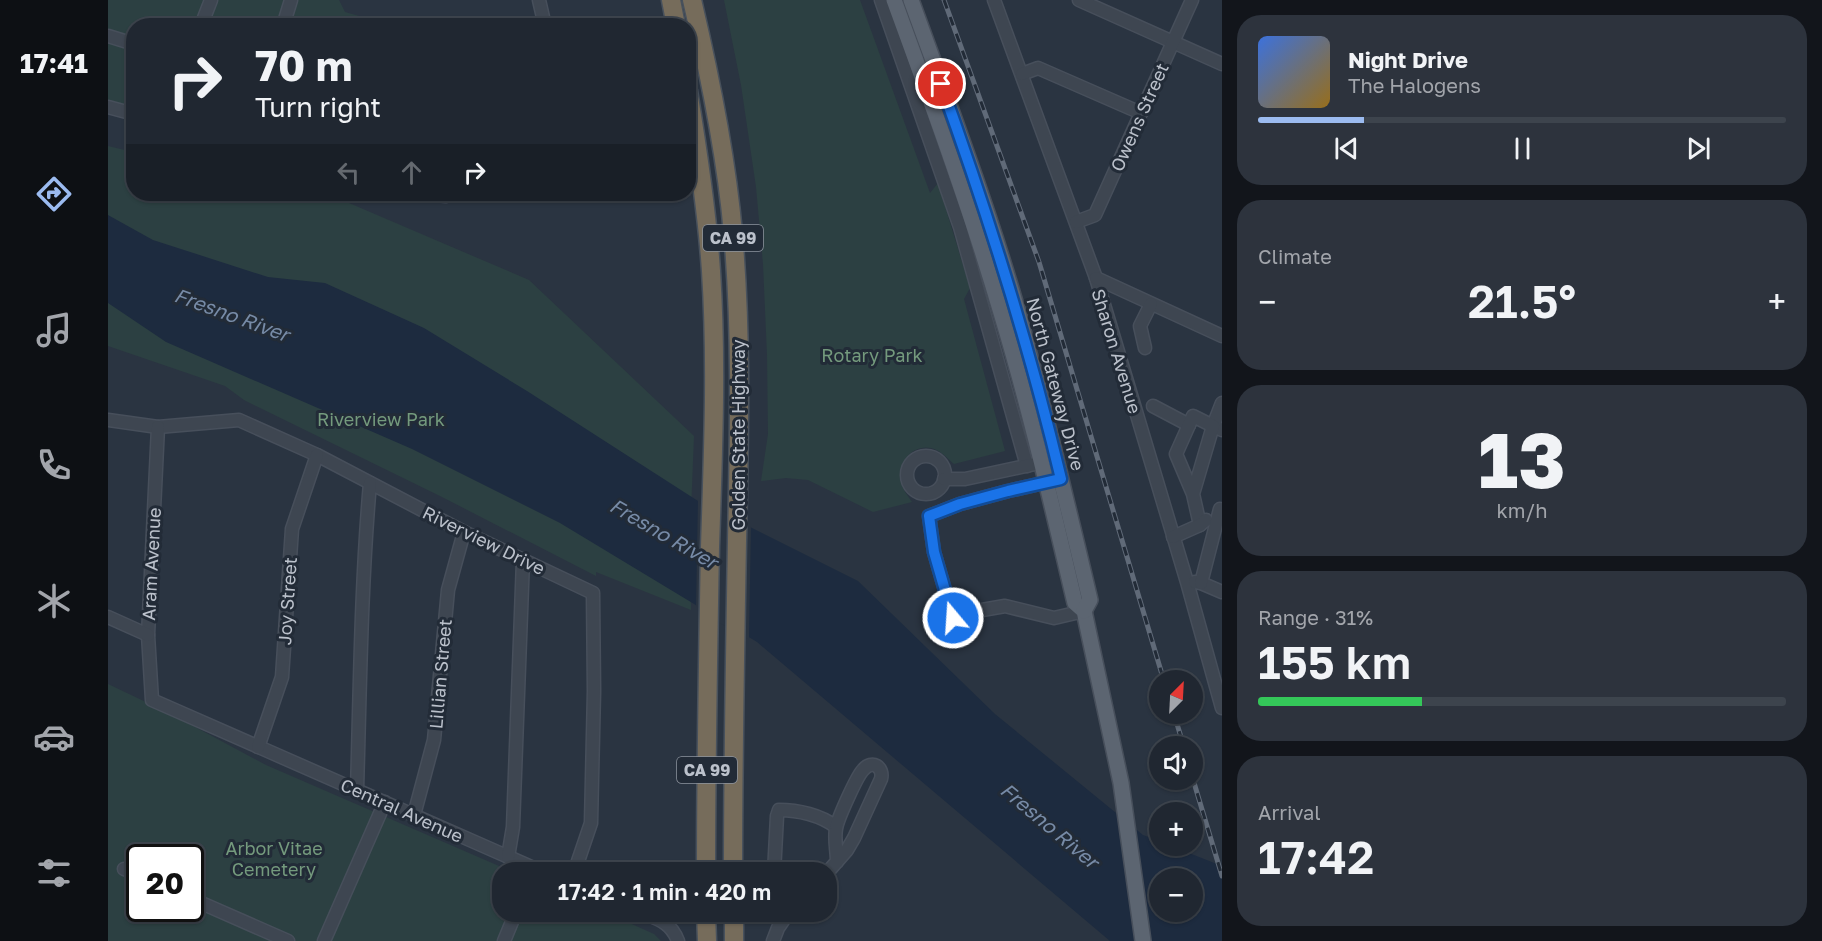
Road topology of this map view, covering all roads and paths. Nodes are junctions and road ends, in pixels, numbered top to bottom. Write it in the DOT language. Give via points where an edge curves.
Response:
graph roads {
  1 [pos="211,0"];
  2 [pos="291,0"];
  3 [pos="539,0"];
  4 [pos="671,0"];
  5 [pos="692,0"];
  6 [pos="700,0"];
  7 [pos="881,0"];
  8 [pos="894,0"];
  9 [pos="911,0"];
  10 [pos="994,0"];
  11 [pos="1079,0"];
  12 [pos="1192,0"];
  13 [pos="204,18"];
  14 [pos="285,18"];
  15 [pos="543,18"];
  16 [pos="674,18"];
  17 [pos="108,36"];
  18 [pos="126,42"];
  19 [pos="1173,42"];
  20 [pos="1222,64"];
  21 [pos="709,71"];
  22 [pos="1022,74"];
  23 [pos="108,107"];
  24 [pos="126,112"];
  25 [pos="1141,113"];
  26 [pos="696,144"];
  27 [pos="973,222"];
  28 [pos="1076,222"];
  29 [pos="1095,278"];
  30 [pos="1151,304"];
  31 [pos="1222,336"];
  32 [pos="1145,348"];
  33 [pos="1222,403"];
  34 [pos="1153,406"];
  35 [pos="108,420"];
  36 [pos="1189,424"];
  37 [pos="158,427"];
  38 [pos="1217,428"];
  39 [pos="317,456"];
  40 [pos="1041,462"];
  41 [pos="945,480"];
  42 [pos="1054,481"];
  43 [pos="370,483"];
  44 [pos="1193,494"];
  45 [pos="1221,506"];
  46 [pos="1200,525"];
  47 [pos="464,532"];
  48 [pos="1173,537"];
  49 [pos="523,560"];
  50 [pos="1187,582"];
  51 [pos="1201,583"];
  52 [pos="1222,592"];
  53 [pos="1084,610"];
  54 [pos="108,617"];
  55 [pos="148,635"];
  56 [pos="152,700"];
  57 [pos="1222,708"];
  58 [pos="258,747"];
  59 [pos="357,790"];
  60 [pos="385,802"];
  61 [pos="414,815"];
  62 [pos="836,827"];
  63 [pos="508,857"];
  64 [pos="518,862"];
  65 [pos="578,862"];
  66 [pos="706,862"];
  67 [pos="734,862"];
  68 [pos="775,862"];
  69 [pos="837,862"];
  70 [pos="204,904"];
  71 [pos="512,922"];
  72 [pos="663,922"];
  73 [pos="706,922"];
  74 [pos="734,922"];
  75 [pos="777,922"];
  76 [pos="782,922"];
  77 [pos="778,927"];
  78 [pos="676,936"];
  79 [pos="288,941"];
  80 [pos="324,941"];
  81 [pos="504,941"];
  82 [pos="706,941"];
  83 [pos="734,941"];
  84 [pos="773,941"];
  85 [pos="1143,941"];
  1 -- 13 [label="street"];
  2 -- 14 [label="street"];
  3 -- 15 [label="street"];
  4 -- 16 [label="highway"];
  5 -- 21 [label="highway, Golden State Highway / CA 99"];
  6 -- 21 [label="highway"];
  7 -- 27 [label="street"];
  8 -- 27 [label="main road, North Gateway Drive"];
  9 -- 27 [label="main road, North Gateway Drive" via="964,148"];
  10 -- 22 [label="street, Sharon Avenue"];
  11 -- 19 [label="street"];
  12 -- 19 [label="street, Owens Street"];
  17 -- 18 [label="street"];
  19 -- 20 [label="street"];
  19 -- 25 [label="street, Owens Street"];
  21 -- 67 [label="highway, Golden State Highway / CA 99" via="733,230 739,332"];
  22 -- 25 [label="street" via="1038,68"];
  22 -- 28 [label="street, Sharon Avenue"];
  23 -- 24 [label="street"];
  25 -- 28 [label="street, Owens Street" via="1095,215"];
  26 -- 66 [label="highway, Golden State Highway / CA 99" via="711,272 714,395"];
  27 -- 40 [label="street"];
  27 -- 40 [label="main road, North Gateway Drive" via="1016,308"];
  28 -- 29 [label="street, Sharon Avenue"];
  29 -- 30 [label="street"];
  29 -- 48 [label="street, Sharon Avenue"];
  30 -- 31 [label="street"];
  30 -- 32 [label="street" via="1140,326"];
  33 -- 38 [label="street"];
  34 -- 36 [label="street"];
  35 -- 37 [label="street, Riverview Drive"];
  36 -- 38 [label="street" via="1193,416"];
  36 -- 44 [label="street" via="1176,454"];
  37 -- 39 [label="street, Riverview Drive" via="239,420"];
  37 -- 55 [label="street, Aram Avenue"];
  38 -- 44 [label="street"];
  39 -- 43 [label="street, Riverview Drive"];
  39 -- 58 [label="street, Joy Street" via="292,530 282,677"];
  40 -- 41 [label="street"];
  40 -- 42 [label="main road, North Gateway Drive"];
  42 -- 53 [label="main road, North Gateway Drive" via="1090,600"];
  42 -- 53 [label="street" via="970,501 929,516 934,552 953,618 1005,606 1054,618"];
  43 -- 47 [label="street, Riverview Drive"];
  43 -- 59 [label="street"];
  44 -- 46 [label="street"];
  45 -- 46 [label="street"];
  45 -- 51 [label="street"];
  46 -- 48 [label="street"];
  47 -- 49 [label="street, Riverview Drive"];
  47 -- 61 [label="street, Lillian Street" via="448,590 434,740"];
  48 -- 50 [label="street, Sharon Avenue"];
  49 -- 63 [label="street" via="513,827"];
  49 -- 65 [label="street, Riverview Drive" via="593,593 591,823"];
  50 -- 51 [label="street"];
  50 -- 57 [label="street, Sharon Avenue"];
  51 -- 52 [label="street"];
  53 -- 85 [label="main road, North Gateway Drive" via="1121,783"];
  54 -- 55 [label="street"];
  55 -- 56 [label="street, Aram Avenue"];
  56 -- 58 [label="street, Central Avenue"];
  58 -- 59 [label="street, Central Avenue"];
  59 -- 60 [label="street, Central Avenue"];
  60 -- 61 [label="street, Central Avenue"];
  60 -- 80 [label="street"];
  61 -- 63 [label="street, Central Avenue"];
  62 -- 68 [label="street" via="802,812 779,810"];
  62 -- 69 [label="street"];
  62 -- 69 [label="street" via="861,772 875,764 882,773 881,779 854,838"];
  63 -- 64 [label="street, Central Avenue"];
  70 -- 79 [label="street"];
  71 -- 81 [label="street"];
  72 -- 78 [label="street"];
  73 -- 82 [label="highway"];
  74 -- 83 [label="highway"];
  75 -- 77 [label="street"];
  76 -- 77 [label="street"];
  77 -- 84 [label="street"];
}
